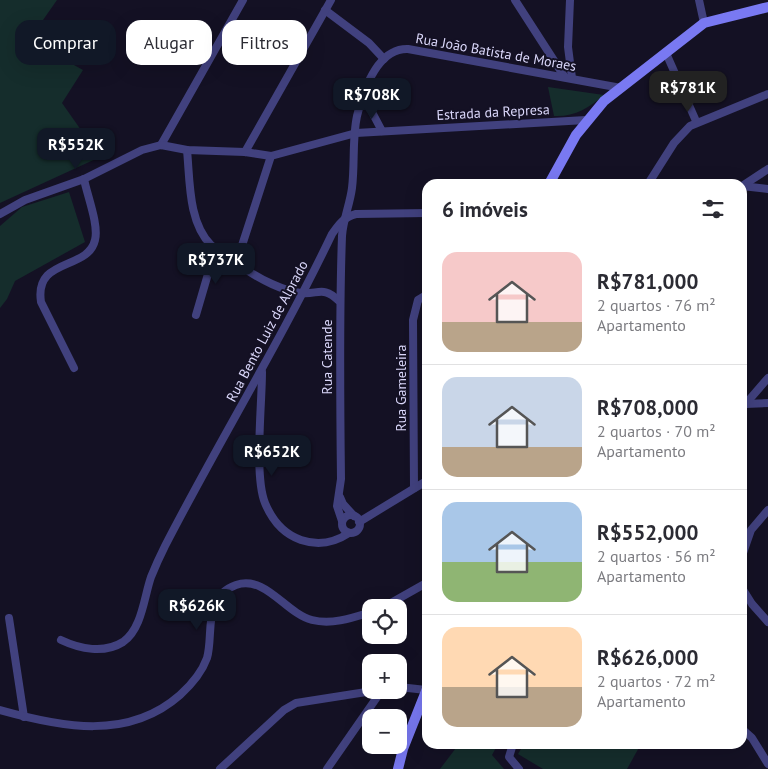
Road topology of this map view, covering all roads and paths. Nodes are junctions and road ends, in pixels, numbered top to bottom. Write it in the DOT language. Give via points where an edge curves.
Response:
graph roads {
  1 [pos="243,0"];
  2 [pos="331,0"];
  3 [pos="515,0"];
  4 [pos="570,0"];
  5 [pos="699,0"];
  6 [pos="768,7"];
  7 [pos="325,10"];
  8 [pos="704,23"];
  9 [pos="666,53"];
  10 [pos="384,59"];
  11 [pos="564,76"];
  12 [pos="572,78"];
  13 [pos="621,88"];
  14 [pos="768,94"];
  15 [pos="364,97"];
  16 [pos="586,120"];
  17 [pos="696,122"];
  18 [pos="382,130"];
  19 [pos="356,133"];
  20 [pos="160,145"];
  21 [pos="187,150"];
  22 [pos="245,152"];
  23 [pos="271,156"];
  24 [pos="768,169"];
  25 [pos="84,179"];
  26 [pos="552,179"];
  27 [pos="651,179"];
  28 [pos="747,183"];
  29 [pos="747,186"];
  30 [pos="768,188"];
  31 [pos="422,213"];
  32 [pos="0,214"];
  33 [pos="346,217"];
  34 [pos="215,250"];
  35 [pos="236,264"];
  36 [pos="302,293"];
  37 [pos="422,298"];
  38 [pos="339,302"];
  39 [pos="196,315"];
  40 [pos="74,368"];
  41 [pos="262,370"];
  42 [pos="768,378"];
  43 [pos="747,402"];
  44 [pos="768,403"];
  45 [pos="747,406"];
  46 [pos="422,483"];
  47 [pos="414,488"];
  48 [pos="340,497"];
  49 [pos="768,510"];
  50 [pos="357,519"];
  51 [pos="342,521"];
  52 [pos="349,533"];
  53 [pos="747,542"];
  54 [pos="422,585"];
  55 [pos="747,596"];
  56 [pos="398,599"];
  57 [pos="362,614"];
  58 [pos="9,618"];
  59 [pos="768,622"];
  60 [pos="61,640"];
  61 [pos="407,687"];
  62 [pos="422,688"];
  63 [pos="362,693"];
  64 [pos="374,699"];
  65 [pos="422,701"];
  66 [pos="0,710"];
  67 [pos="24,717"];
  68 [pos="747,734"];
  69 [pos="511,749"];
  70 [pos="768,764"];
  71 [pos="220,769"];
  72 [pos="327,769"];
  73 [pos="398,769"];
  74 [pos="520,769"];
  1 -- 20 [label="street"];
  2 -- 7 [label="street"];
  3 -- 11 [label="street"];
  4 -- 12 [label="street" via="568,48"];
  5 -- 8 [label="street"];
  6 -- 8 [label="main road"];
  7 -- 10 [label="street" via="369,43"];
  7 -- 22 [label="street"];
  8 -- 9 [label="main road"];
  9 -- 13 [label="main road"];
  9 -- 17 [label="street"];
  10 -- 11 [label="street, Rua João Batista de Moraes" via="398,49 408,48"];
  10 -- 15 [label="street"];
  11 -- 12 [label="street, Rua João Batista de Moraes"];
  12 -- 13 [label="street, Rua João Batista de Moraes"];
  13 -- 16 [label="main road"];
  14 -- 17 [label="street"];
  15 -- 18 [label="street"];
  15 -- 19 [label="street"];
  16 -- 18 [label="street, Estrada da Represa"];
  16 -- 26 [label="main road"];
  17 -- 27 [label="street" via="674,143"];
  18 -- 19 [label="street, Estrada da Represa"];
  19 -- 23 [label="street, Estrada da Represa"];
  19 -- 33 [label="street"];
  20 -- 21 [label="street, Estrada da Represa"];
  20 -- 25 [label="street, Estrada da Represa" via="142,150"];
  21 -- 22 [label="street, Estrada da Represa"];
  21 -- 34 [label="street" via="193,205 206,239"];
  22 -- 23 [label="street, Estrada da Represa"];
  23 -- 35 [label="street"];
  24 -- 28 [label="street"];
  25 -- 32 [label="street, Estrada da Represa" via="25,200"];
  25 -- 40 [label="street" via="96,239 86,254 54,270 41,284 40,292 41,302"];
  29 -- 30 [label="street"];
  31 -- 33 [label="street" via="371,213"];
  33 -- 36 [label="street, Rua Bento Luiz de Alprado" via="332,234"];
  33 -- 38 [label="street, Rua Catende" via="342,234"];
  34 -- 35 [label="street"];
  34 -- 39 [label="street"];
  35 -- 36 [label="street" via="269,282"];
  36 -- 38 [label="street" via="319,290"];
  36 -- 41 [label="street, Rua Bento Luiz de Alprado"];
  37 -- 47 [label="street, Rua Gameleira" via="418,300 413,320"];
  38 -- 48 [label="street, Rua Catende"];
  41 -- 52 [label="street" via="261,473 265,502 272,517 289,534 307,542 332,542"];
  41 -- 60 [label="street, Rua Bento Luiz de Alprado" via="163,550 134,631 124,642 106,649 77,646"];
  42 -- 43 [label="street"];
  44 -- 45 [label="street"];
  46 -- 47 [label="street"];
  47 -- 50 [label="street"];
  48 -- 50 [label="street" via="342,504"];
  48 -- 51 [label="street, Rua Catende" via="337,506"];
  49 -- 53 [label="street" via="751,530"];
  50 -- 51 [label="street" via="348,516"];
  50 -- 52 [label="street" via="357,530"];
  51 -- 52 [label="street" via="342,527"];
  54 -- 56 [label="street"];
  55 -- 59 [label="street"];
  57 -- 67 [label="street" via="328,622 311,620 293,612 262,587 247,583 235,585 218,600 211,615 207,657 201,671 159,712 136,721 89,726 45,723"];
  58 -- 67 [label="street"];
  61 -- 62 [label="street"];
  63 -- 71 [label="street" via="296,703 277,716"];
  64 -- 72 [label="street"];
  65 -- 73 [label="main road"];
  66 -- 67 [label="street"];
  68 -- 70 [label="street"];
  69 -- 74 [label="street" via="509,757"];
}
